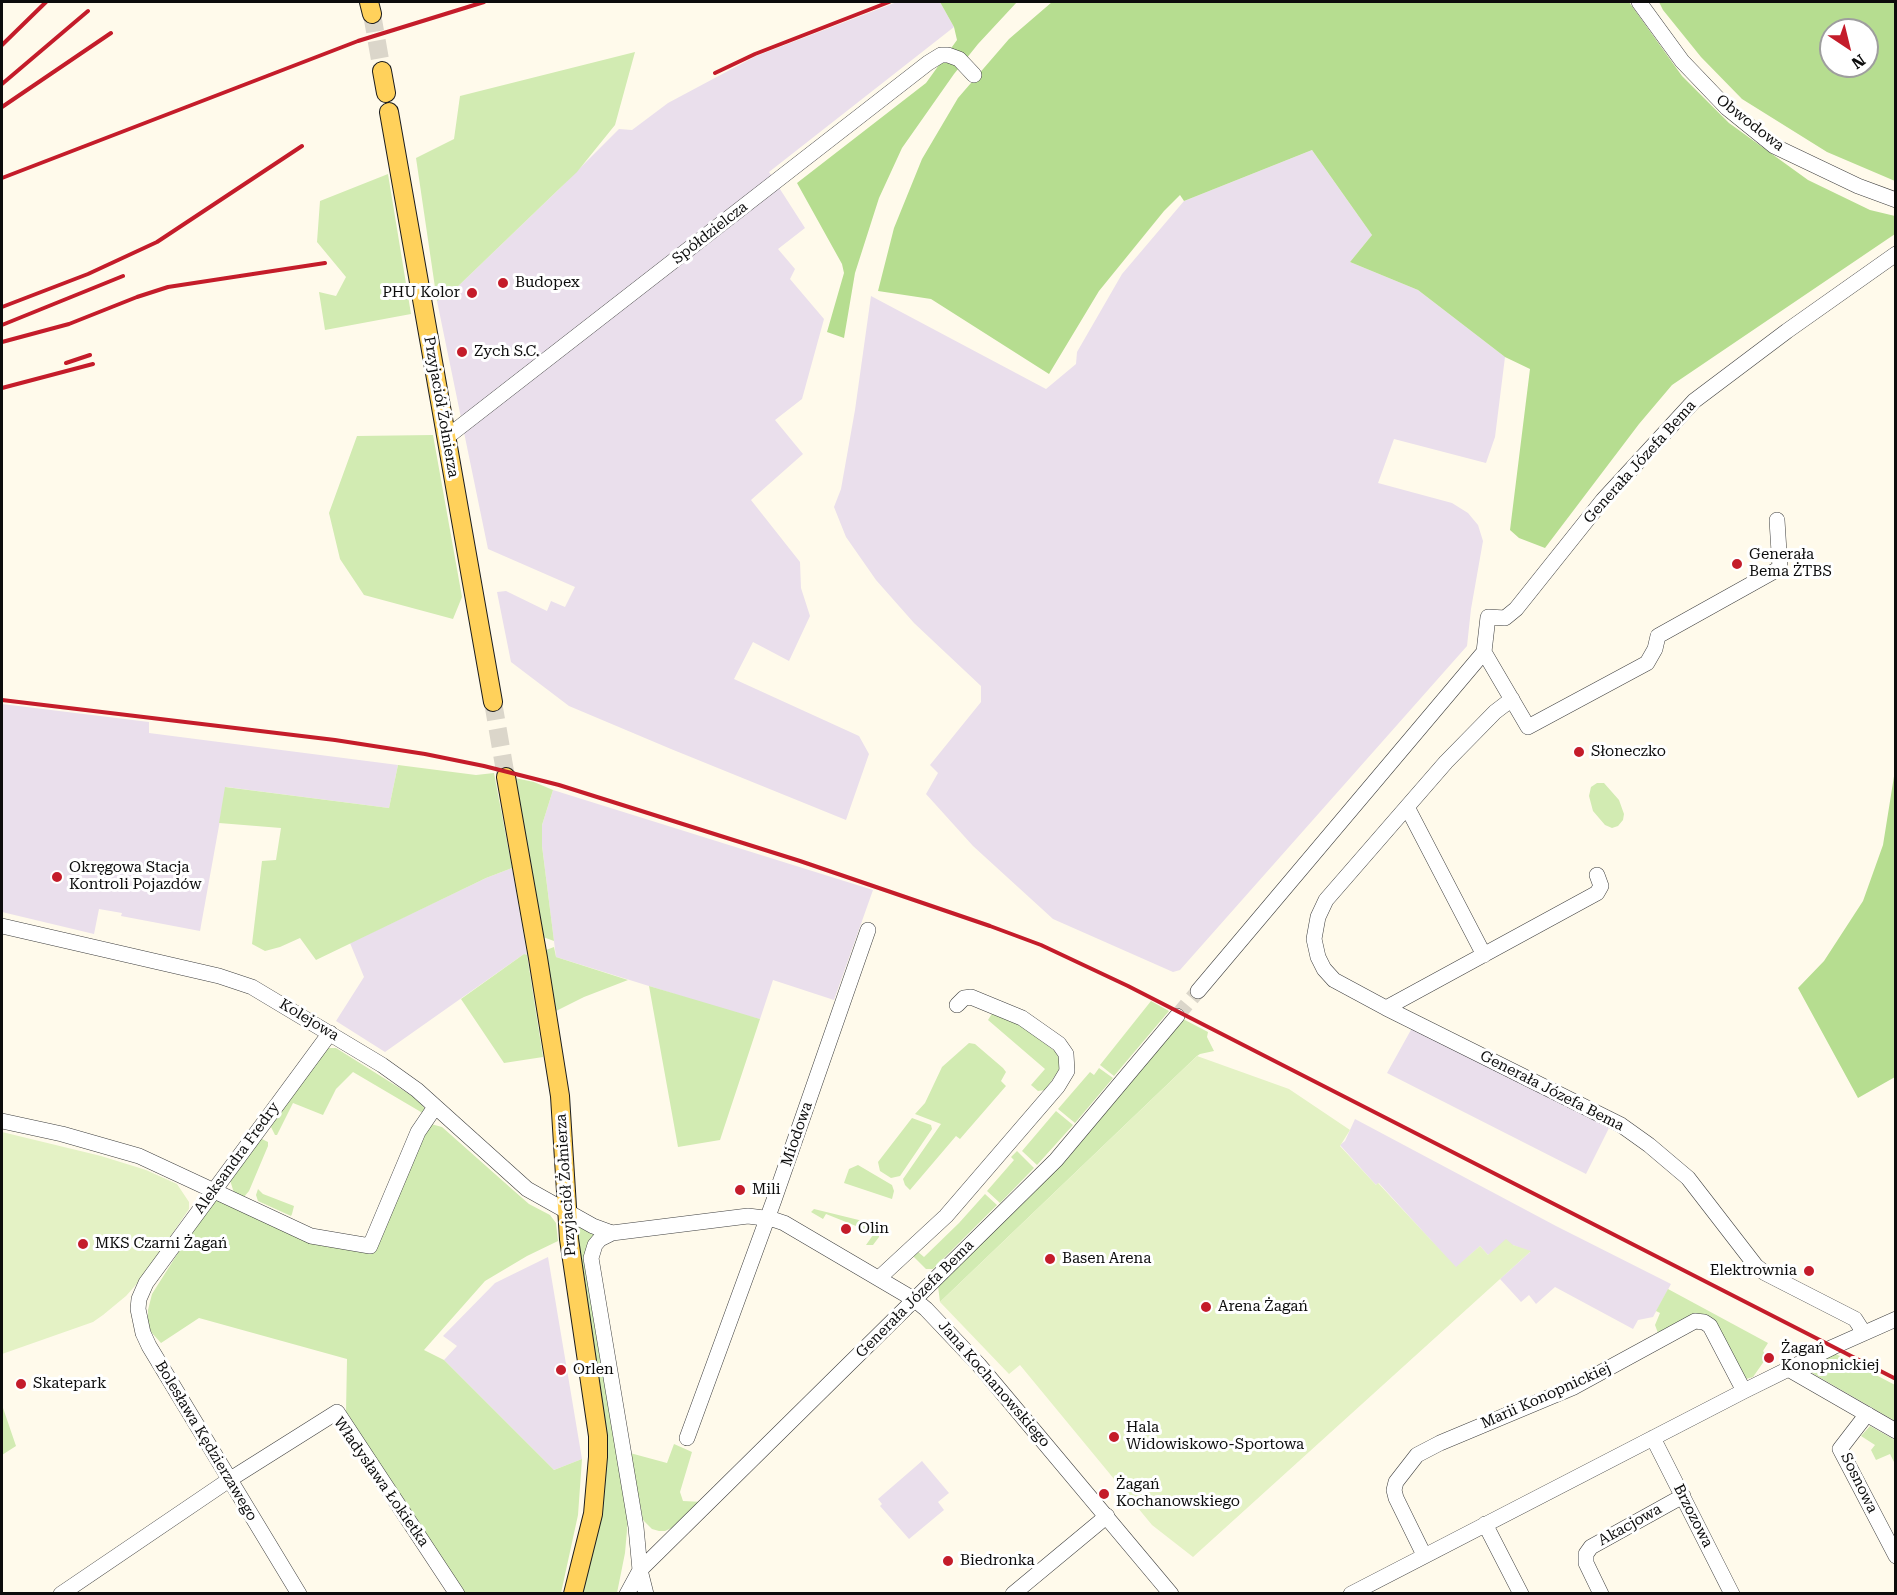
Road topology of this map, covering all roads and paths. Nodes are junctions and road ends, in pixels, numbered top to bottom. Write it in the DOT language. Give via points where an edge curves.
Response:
graph roads {
  1 [pos="1639,2"];
  2 [pos="382,71"];
  3 [pos="975,75"];
  4 [pos="386,93"];
  5 [pos="389,112"];
  6 [pos="1896,200"];
  7 [pos="1896,254"];
  8 [pos="447,437"];
  9 [pos="1778,520"];
  10 [pos="1484,652"];
  11 [pos="1512,699"];
  12 [pos="493,702"];
  13 [pos="506,777"];
  14 [pos="1407,807"];
  15 [pos="1597,875"];
  16 [pos="2,926"];
  17 [pos="868,930"];
  18 [pos="1484,955"];
  19 [pos="1198,991"];
  20 [pos="957,1005"];
  21 [pos="1386,1008"];
  22 [pos="1177,1016"];
  23 [pos="330,1033"];
  24 [pos="435,1107"];
  25 [pos="2,1121"];
  26 [pos="213,1190"];
  27 [pos="567,1213"];
  28 [pos="766,1218"];
  29 [pos="612,1233"];
  30 [pos="879,1278"];
  31 [pos="146,1283"];
  32 [pos="915,1300"];
  33 [pos="1896,1319"];
  34 [pos="1864,1333"];
  35 [pos="1790,1370"];
  36 [pos="1744,1391"];
  37 [pos="1867,1414"];
  38 [pos="1896,1431"];
  39 [pos="687,1438"];
  40 [pos="1653,1438"];
  41 [pos="229,1480"];
  42 [pos="1683,1496"];
  43 [pos="1107,1516"];
  44 [pos="1485,1524"];
  45 [pos="1424,1555"];
  46 [pos="1896,1556"];
  47 [pos="640,1570"];
  48 [pos="61,1593"];
  49 [pos="299,1593"];
  50 [pos="457,1593"];
  51 [pos="573,1593"];
  52 [pos="627,1593"];
  53 [pos="646,1593"];
  54 [pos="1013,1593"];
  55 [pos="1171,1593"];
  56 [pos="1351,1593"];
  57 [pos="1521,1593"];
  58 [pos="1601,1593"];
  59 [pos="1732,1593"];
  1 -- 6 [label="street, Obwodowa" via="1682,61 1727,108 1774,146"];
  2 -- 4 [label="main road"];
  3 -- 8 [label="street, Spółdzielcza" via="959,59 948,55 928,63"];
  5 -- 8 [label="main road, Przyjaciół Żołnierza"];
  7 -- 10 [label="street, Generała Józefa Bema" via="1694,401 1603,500 1516,609 1505,618 1488,617"];
  8 -- 12 [label="main road, Przyjaciół Żołnierza"];
  9 -- 11 [label="street" via="1780,568 1659,636 1647,663 1528,727"];
  10 -- 11 [label="street"];
  10 -- 19 [label="street"];
  11 -- 14 [label="street, Generała Józefa Bema" via="1446,762"];
  13 -- 27 [label="main road, Przyjaciół Żołnierza" via="559,1086"];
  14 -- 18 [label="street"];
  14 -- 21 [label="street, Generała Józefa Bema" via="1326,900 1314,939 1318,957 1334,980"];
  15 -- 18 [label="street" via="1601,886 1598,893"];
  16 -- 23 [label="street, Kolejowa" via="232,980"];
  17 -- 28 [label="street, Miodowa"];
  18 -- 21 [label="street"];
  20 -- 30 [label="street" via="971,997 1028,1021 1063,1049 1067,1071 953,1208"];
  21 -- 34 [label="street, Generała Józefa Bema" via="1621,1125 1688,1178 1756,1266 1856,1319"];
  22 -- 32 [label="street, Generała Józefa Bema" via="1056,1160"];
  23 -- 24 [label="street, Kolejowa" via="382,1065"];
  23 -- 26 [label="street, Aleksandra Fredry"];
  24 -- 26 [label="street" via="418,1132 370,1246 311,1236"];
  24 -- 27 [label="street, Kolejowa" via="527,1189"];
  25 -- 26 [label="street" via="139,1156"];
  26 -- 31 [label="street, Aleksandra Fredry"];
  27 -- 29 [label="street, Jana Kochanowskiego"];
  27 -- 51 [label="main road, Przyjaciół Żołnierza" via="572,1270 596,1414 598,1457 593,1514"];
  28 -- 29 [label="street, Jana Kochanowskiego" via="748,1216"];
  28 -- 30 [label="street, Jana Kochanowskiego" via="784,1223"];
  28 -- 39 [label="street, Miodowa"];
  29 -- 47 [label="street, Przyjaciół Żołnierza" via="600,1239 591,1258"];
  30 -- 32 [label="street, Jana Kochanowskiego"];
  31 -- 41 [label="street, Bolesława Kędzierzawego" via="138,1309 143,1333"];
  32 -- 43 [label="street, Jana Kochanowskiego" via="979,1365"];
  32 -- 47 [label="street, Generała Józefa Bema"];
  33 -- 34 [label="street"];
  34 -- 35 [label="street"];
  35 -- 36 [label="street"];
  35 -- 37 [label="street"];
  36 -- 40 [label="street"];
  36 -- 45 [label="street, Marii Konopnickiej" via="1710,1326 1695,1322 1574,1388 1440,1443 1417,1455 1394,1490"];
  37 -- 38 [label="street"];
  37 -- 46 [label="street, Sosnowa" via="1840,1449"];
  40 -- 42 [label="street, Brzozowa"];
  40 -- 44 [label="street"];
  41 -- 48 [label="street"];
  41 -- 49 [label="street, Bolesława Kędzierzawego"];
  41 -- 50 [label="street, Władysława Łokietka" via="337,1412"];
  42 -- 58 [label="street, Akacjowa" via="1591,1547 1586,1563"];
  42 -- 59 [label="street, Brzozowa"];
  43 -- 54 [label="street"];
  43 -- 55 [label="street, Jana Kochanowskiego"];
  44 -- 45 [label="street"];
  44 -- 57 [label="street"];
  45 -- 56 [label="street"];
  47 -- 52 [label="street"];
  47 -- 53 [label="street, Przyjaciół Żołnierza"];
}
